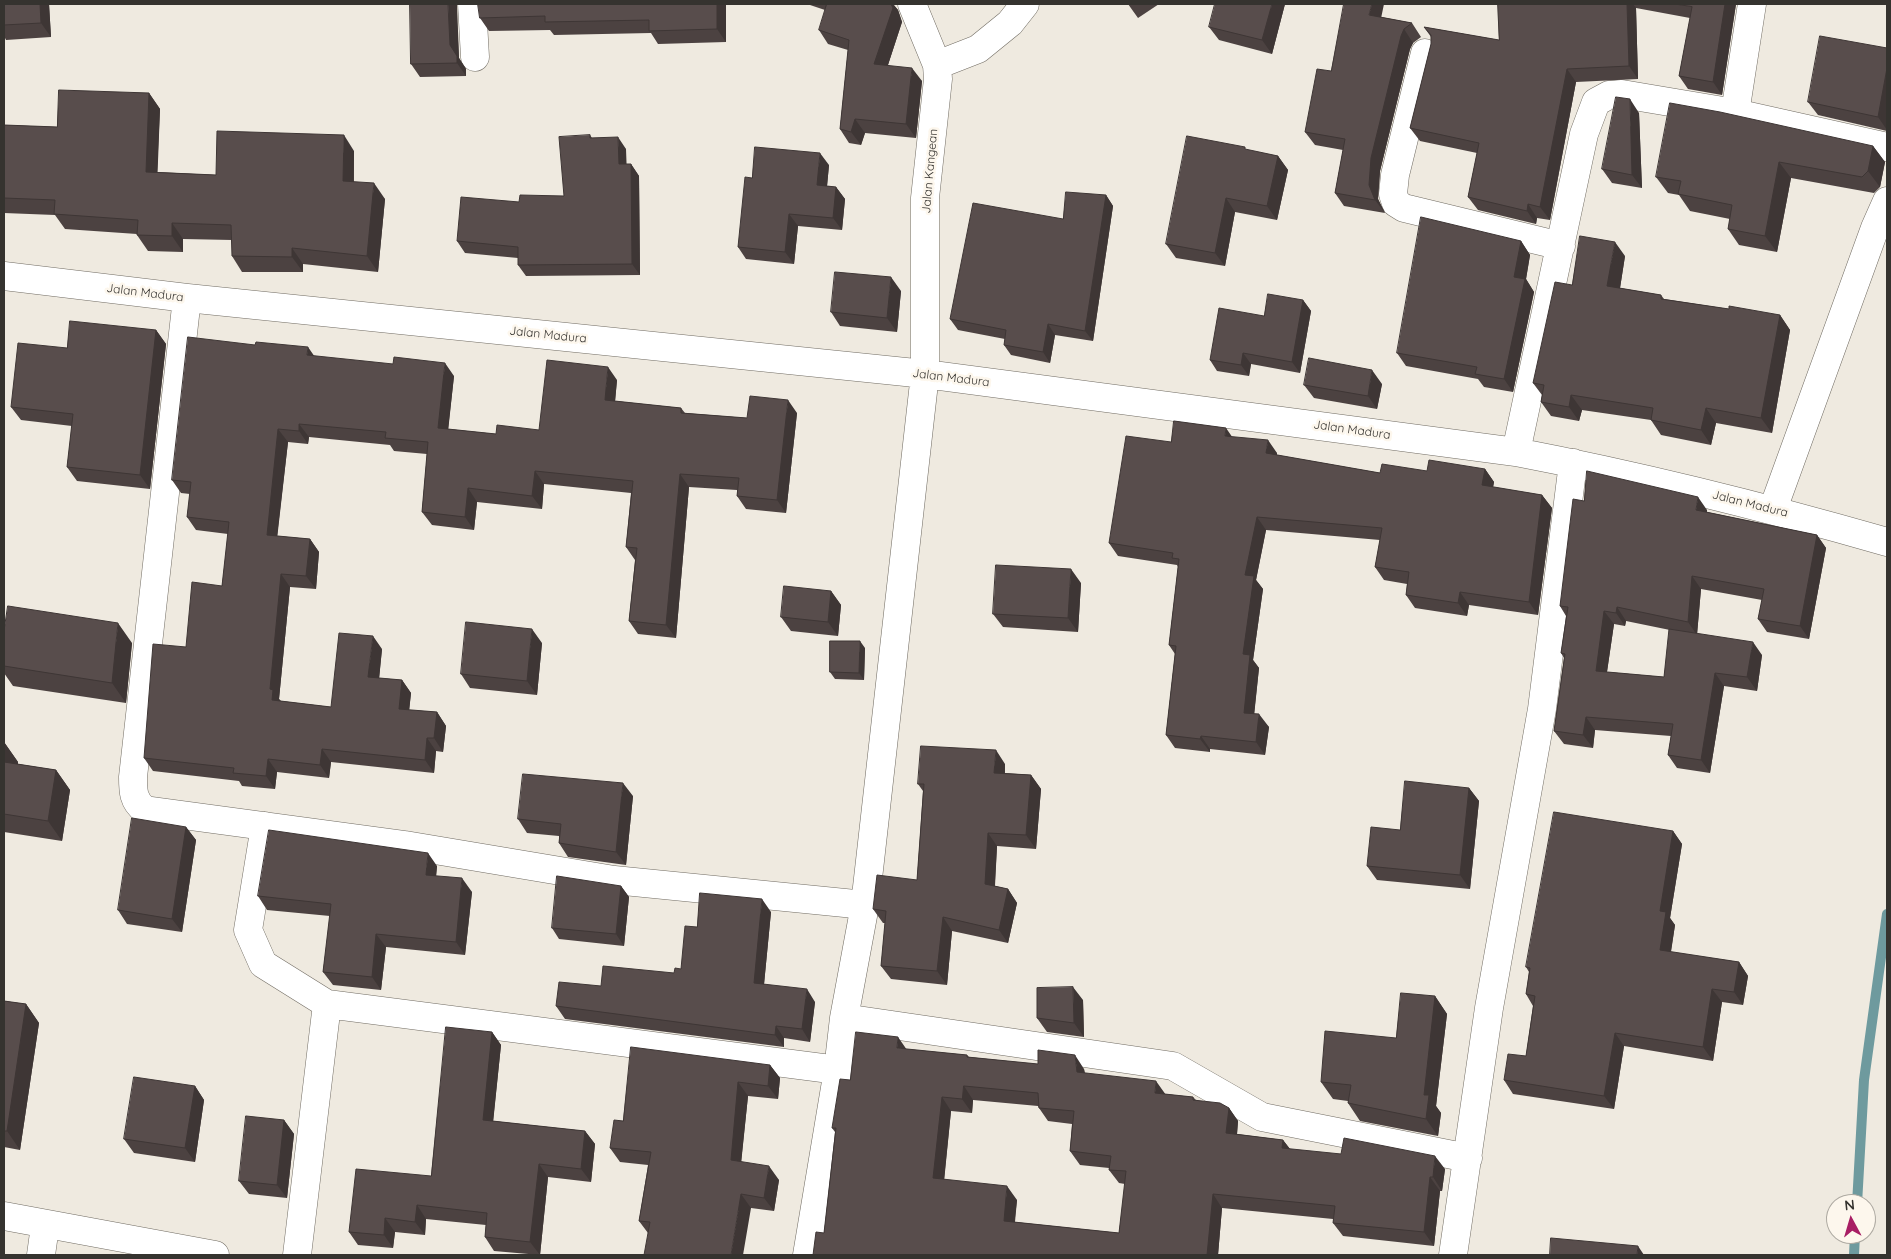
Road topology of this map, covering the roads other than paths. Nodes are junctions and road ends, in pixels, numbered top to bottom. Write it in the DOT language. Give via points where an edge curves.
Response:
graph roads {
  1 [pos="472,4"];
  2 [pos="912,4"];
  3 [pos="1025,4"];
  4 [pos="1752,4"];
  5 [pos="1425,53"];
  6 [pos="475,57"];
  7 [pos="937,65"];
  8 [pos="1735,113"];
  9 [pos="1887,147"];
  10 [pos="1887,201"];
  11 [pos="1561,246"];
  12 [pos="4,276"];
  13 [pos="187,298"];
  14 [pos="925,374"];
  15 [pos="1516,452"];
  16 [pos="1573,463"];
  17 [pos="1773,509"];
  18 [pos="1887,542"];
  19 [pos="265,826"];
  20 [pos="865,905"];
  21 [pos="327,1004"];
  22 [pos="844,1018"];
  23 [pos="838,1070"];
  24 [pos="1468,1158"];
  25 [pos="4,1216"];
  26 [pos="45,1226"];
  27 [pos="41,1255"];
  28 [pos="215,1255"];
  29 [pos="297,1255"];
  30 [pos="807,1255"];
  31 [pos="1453,1255"];
  1 -- 6 [label="street"];
  2 -- 7 [label="street, Jalan Kangean"];
  3 -- 7 [label="street" via="1010,23 978,49"];
  4 -- 8 [label="street"];
  5 -- 11 [label="street" via="1395,175 1393,194 1396,203 1404,208"];
  7 -- 14 [label="street, Jalan Kangean" via="936,106 925,198"];
  8 -- 9 [label="street"];
  8 -- 11 [label="street" via="1622,94 1610,95 1596,102 1584,134"];
  10 -- 17 [label="street"];
  11 -- 15 [label="street"];
  12 -- 13 [label="street, Jalan Madura"];
  13 -- 14 [label="street, Jalan Madura"];
  13 -- 19 [label="street" via="133,793 137,804 145,810"];
  14 -- 15 [label="street, Jalan Madura"];
  14 -- 20 [label="street, Jalan Kangean"];
  15 -- 16 [label="street, Jalan Madura"];
  16 -- 17 [label="street, Jalan Madura"];
  16 -- 24 [label="street" via="1542,709 1489,1008"];
  17 -- 18 [label="street, Jalan Madura"];
  19 -- 20 [label="street" via="405,845 614,880"];
  19 -- 21 [label="street" via="248,930 263,964"];
  20 -- 22 [label="street, Jalan Kangean"];
  21 -- 23 [label="street"];
  21 -- 29 [label="street"];
  22 -- 23 [label="street, Jalan Kangean"];
  22 -- 24 [label="street" via="1173,1066 1262,1117"];
  23 -- 30 [label="street, Jalan Kangean"];
  24 -- 31 [label="street"];
  25 -- 26 [label="street"];
  26 -- 27 [label="street"];
  26 -- 28 [label="street"];
}
